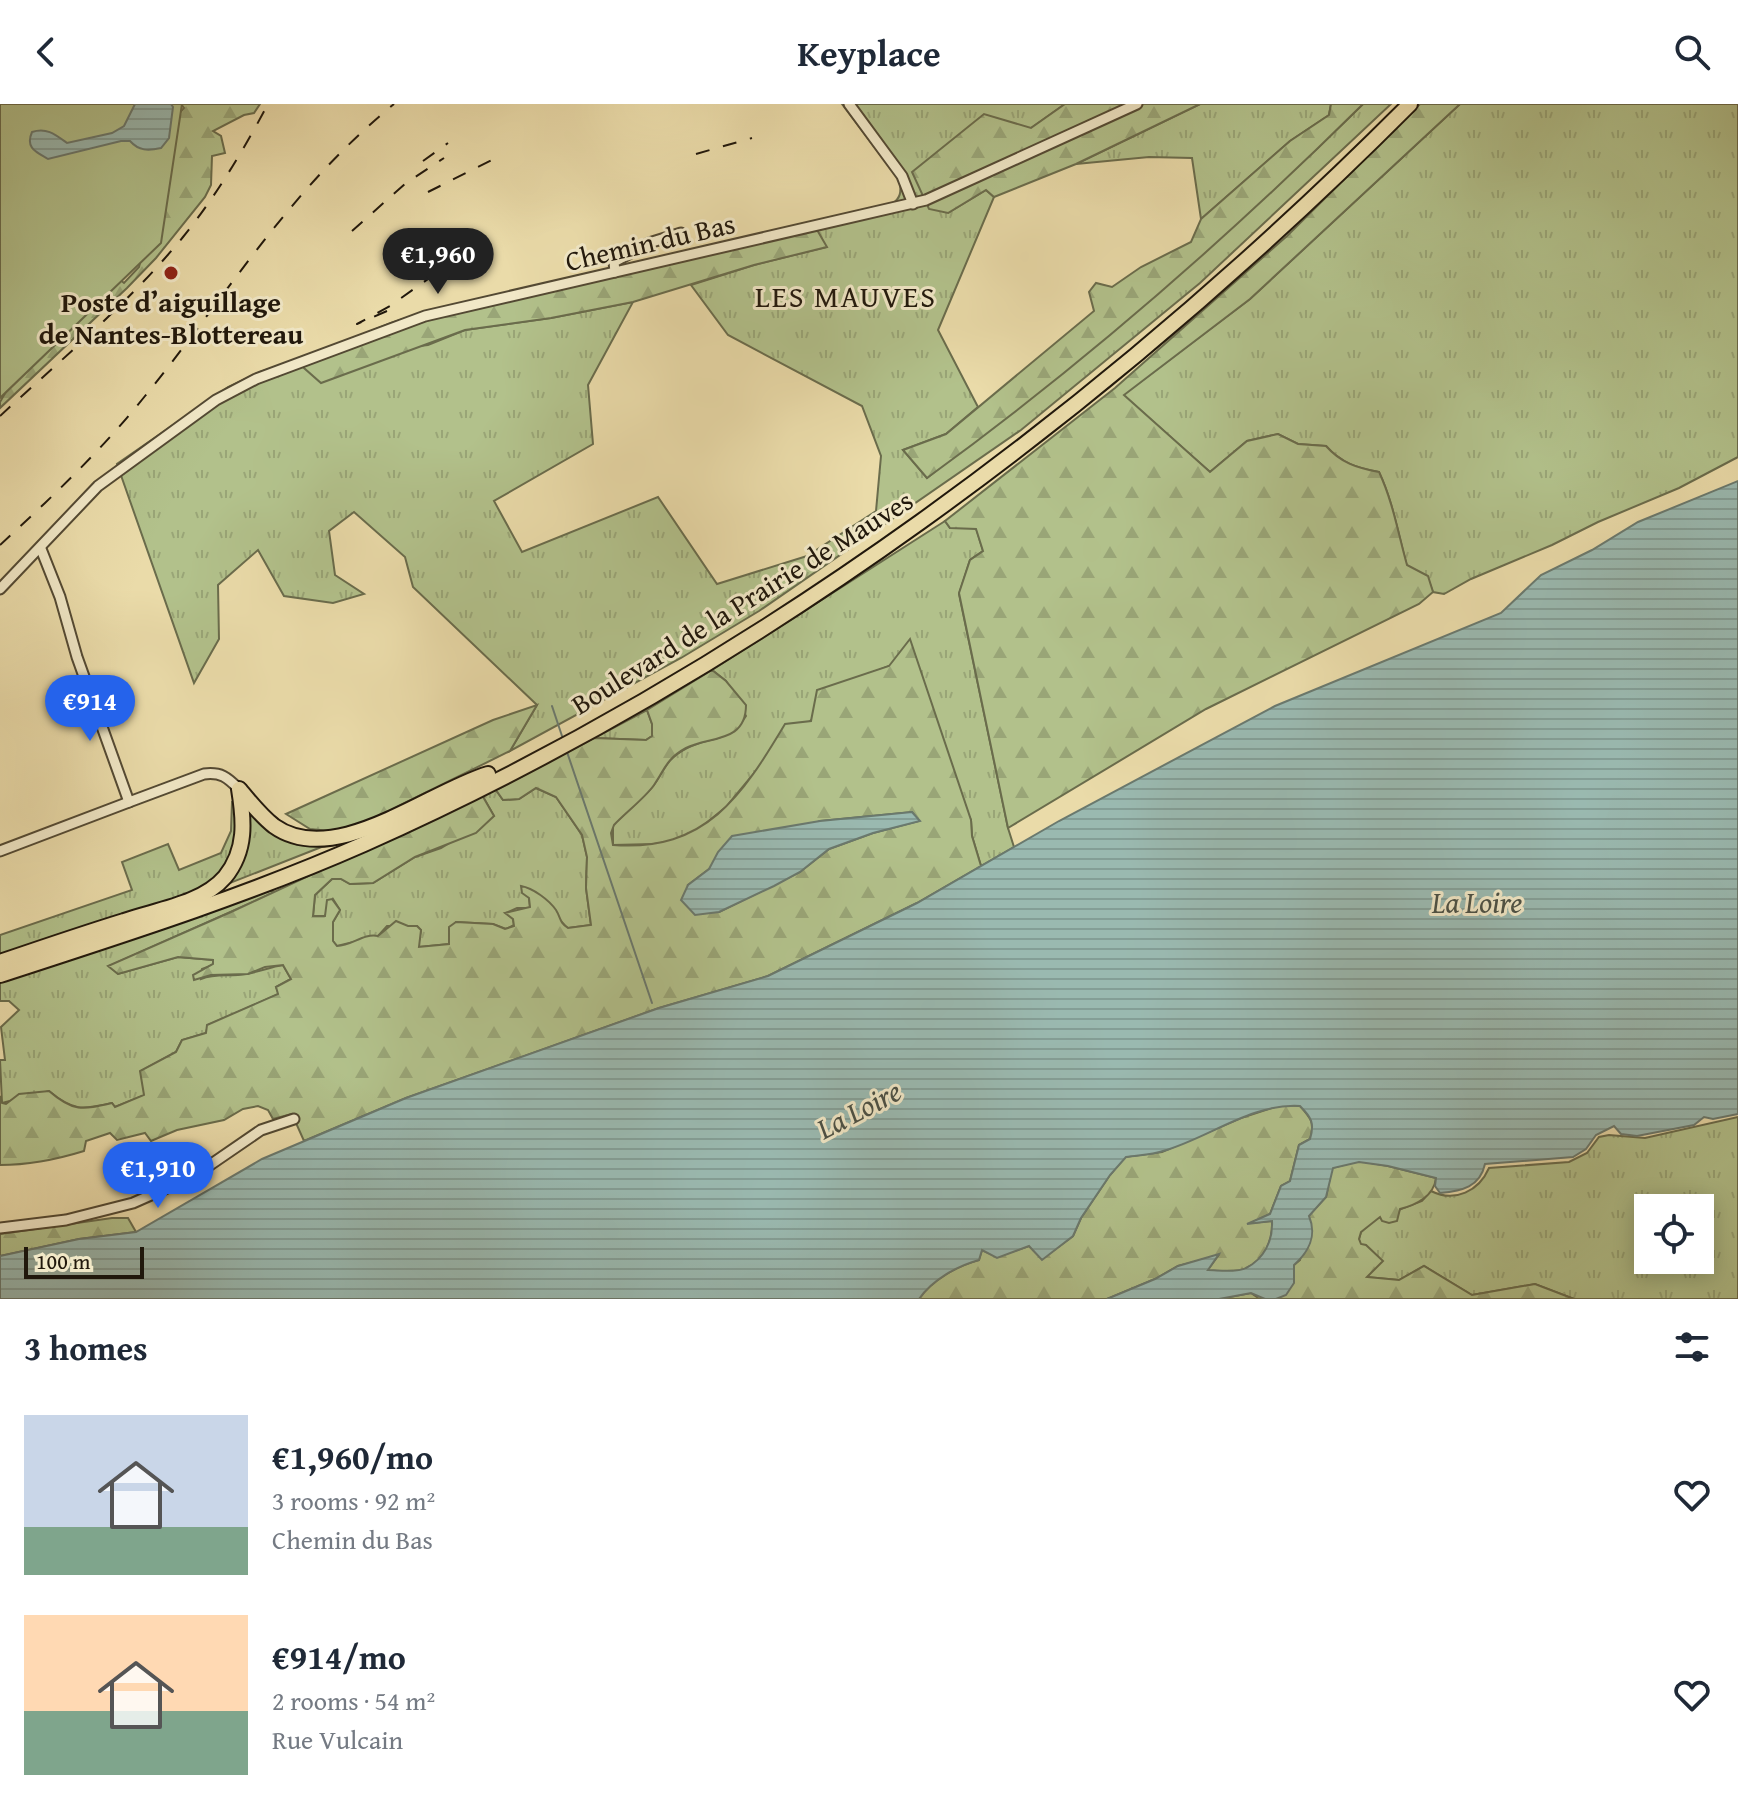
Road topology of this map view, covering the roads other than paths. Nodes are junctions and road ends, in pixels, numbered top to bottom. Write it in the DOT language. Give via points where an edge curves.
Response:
graph roads {
  1 [pos="849,104"];
  2 [pos="1137,104"];
  3 [pos="1397,104"];
  4 [pos="1410,104"];
  5 [pos="913,204"];
  6 [pos="681,233"];
  7 [pos="615,272"];
  8 [pos="41,549"];
  9 [pos="0,589"];
  10 [pos="488,774"];
  11 [pos="239,789"];
  12 [pos="129,802"];
  13 [pos="0,851"];
  14 [pos="0,964"];
  15 [pos="0,975"];
  16 [pos="294,1119"];
  17 [pos="0,1228"];
  1 -- 5 [label="street" via="902,176"];
  2 -- 5 [label="street, Chemin du Bas"];
  3 -- 10 [label="main road, Boulevard de la Prairie de Mauves" via="1146,336 976,471 764,616 602,714"];
  4 -- 15 [label="main road, Boulevard de la Prairie de Mauves" via="1228,276 1072,407 890,543 730,647 566,744 362,844 212,906"];
  5 -- 7 [label="street, Chemin du Bas"];
  6 -- 7 [label="street" via="623,256 614,262"];
  7 -- 8 [label="street, Chemin du Bas" via="425,316 236,388 98,486"];
  8 -- 9 [label="street, Chemin du Bas"];
  8 -- 12 [label="street"];
  10 -- 11 [label="main road" via="368,827 318,840 276,827"];
  10 -- 14 [label="main road, Boulevard de la Prairie de Mauves" via="359,837 223,892"];
  11 -- 12 [label="street" via="217,772"];
  11 -- 14 [label="main road" via="243,836 236,859 217,885"];
  12 -- 13 [label="street"];
  16 -- 17 [label="street" via="261,1130 194,1176 133,1203 66,1220"];
}
